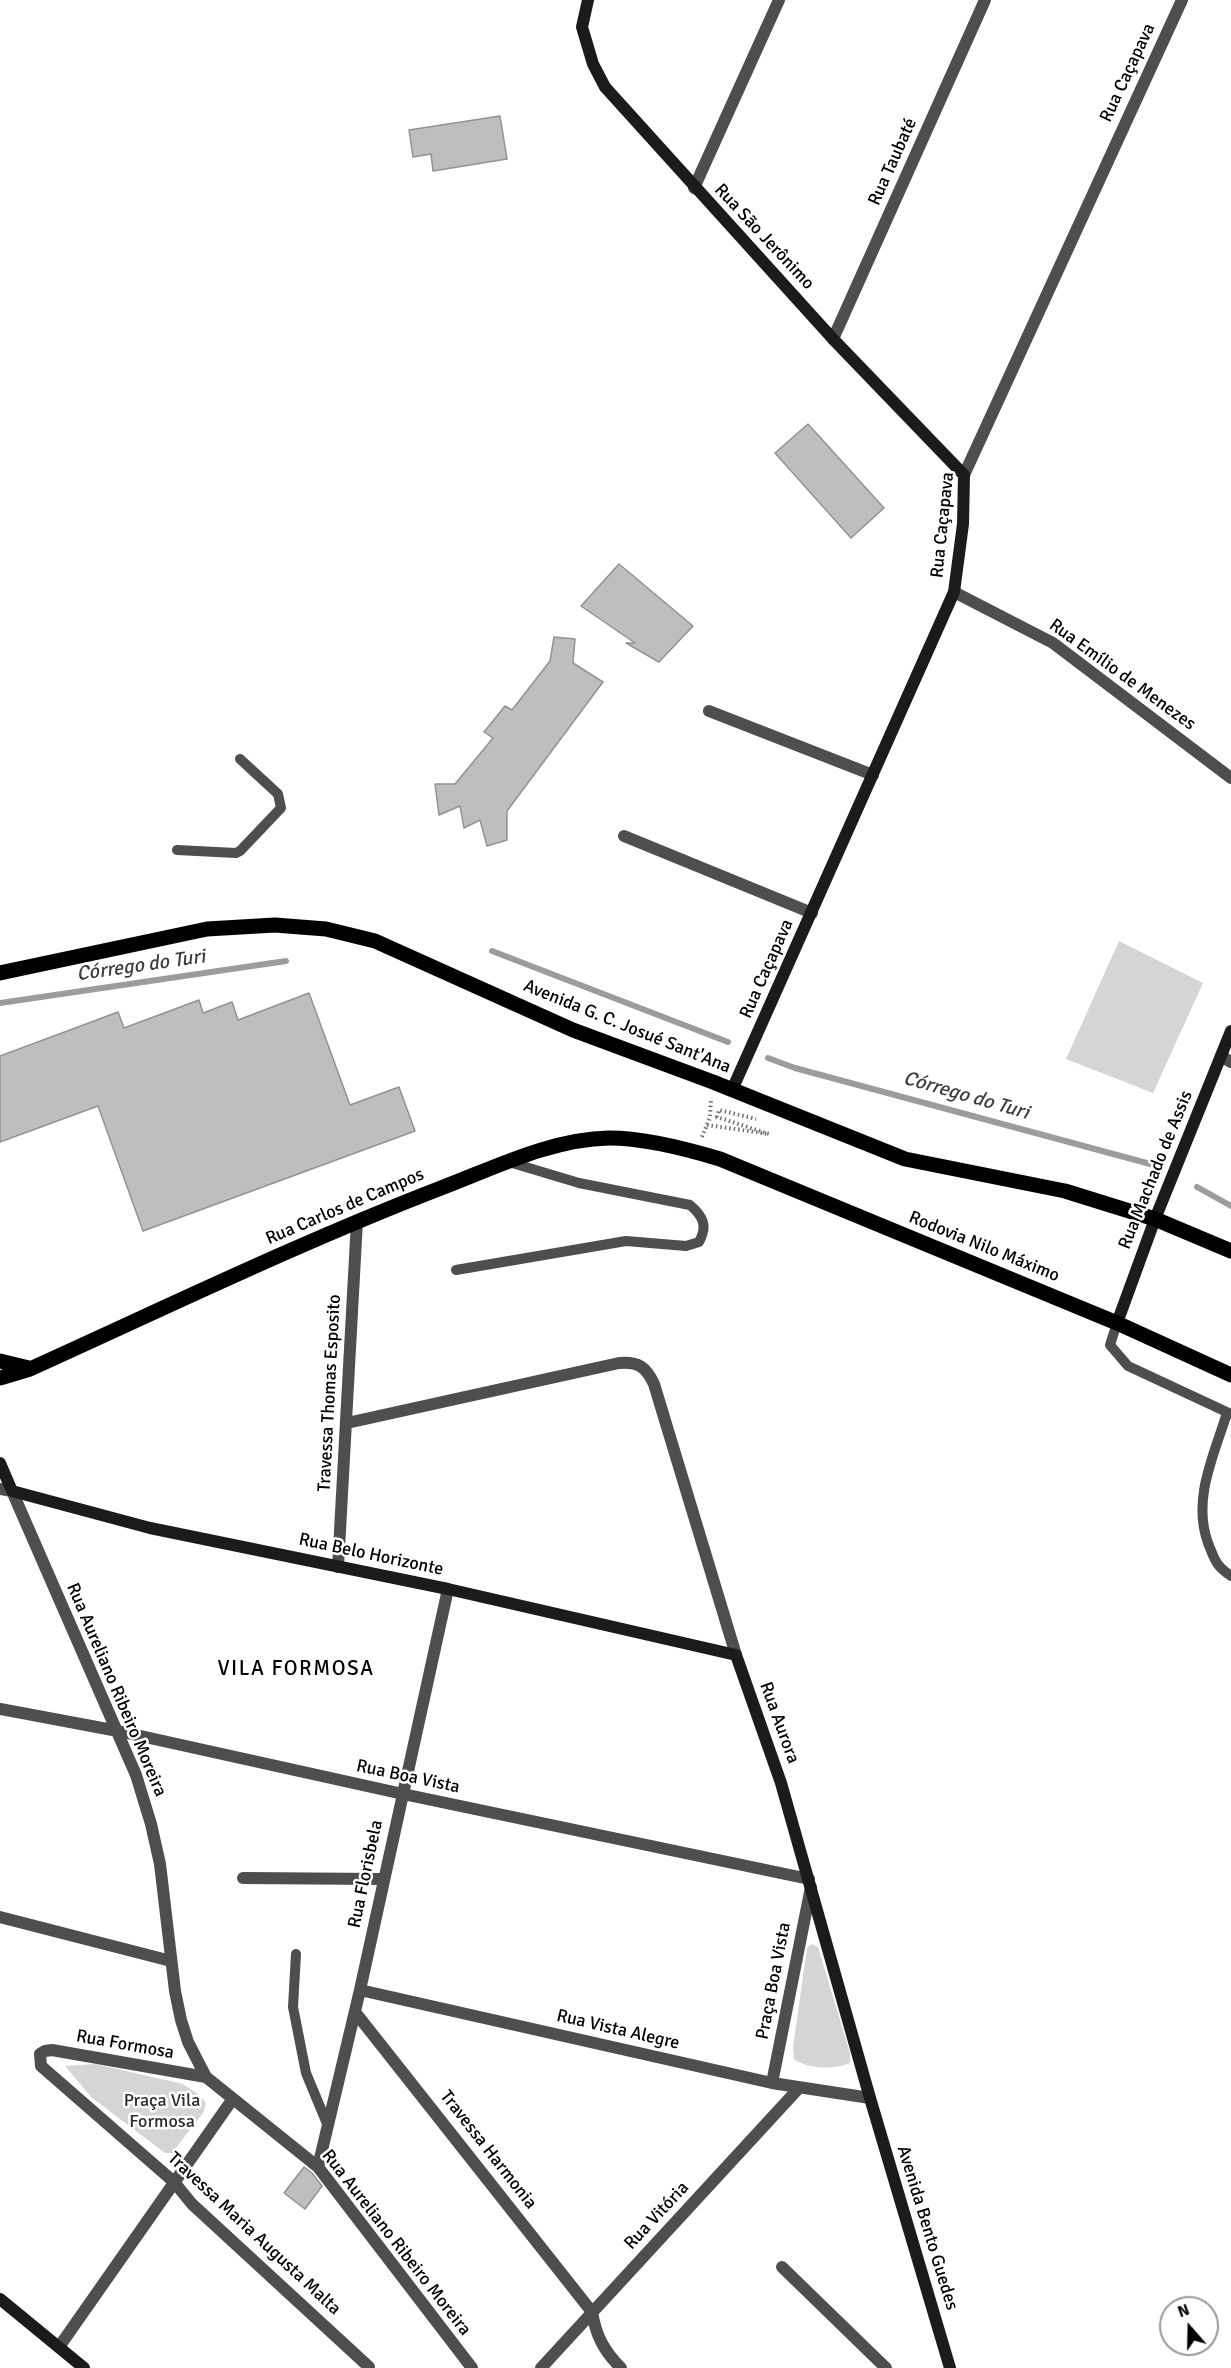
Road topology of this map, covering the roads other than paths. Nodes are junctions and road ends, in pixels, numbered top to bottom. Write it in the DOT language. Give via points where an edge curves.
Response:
graph roads {
  1 [pos="588,0"];
  2 [pos="779,0"];
  3 [pos="985,0"];
  4 [pos="1182,0"];
  5 [pos="694,188"];
  6 [pos="833,339"];
  7 [pos="964,474"];
  8 [pos="954,592"];
  9 [pos="709,711"];
  10 [pos="240,759"];
  11 [pos="873,776"];
  12 [pos="1231,778"];
  13 [pos="624,836"];
  14 [pos="177,850"];
  15 [pos="812,913"];
  16 [pos="0,973"];
  17 [pos="1231,1031"];
  18 [pos="1226,1059"];
  19 [pos="727,1094"];
  20 [pos="720,1159"];
  21 [pos="509,1162"];
  22 [pos="1155,1219"];
  23 [pos="357,1221"];
  24 [pos="1231,1251"];
  25 [pos="456,1270"];
  26 [pos="1117,1323"];
  27 [pos="0,1361"];
  28 [pos="30,1369"];
  29 [pos="1231,1375"];
  30 [pos="0,1378"];
  31 [pos="1229,1414"];
  32 [pos="347,1424"];
  33 [pos="0,1463"];
  34 [pos="6,1490"];
  35 [pos="338,1566"];
  36 [pos="1231,1576"];
  37 [pos="448,1589"];
  38 [pos="736,1655"];
  39 [pos="0,1708"];
  40 [pos="118,1731"];
  41 [pos="403,1794"];
  42 [pos="243,1878"];
  43 [pos="383,1879"];
  44 [pos="810,1883"];
  45 [pos="0,1917"];
  46 [pos="296,1954"];
  47 [pos="171,1961"];
  48 [pos="360,1990"];
  49 [pos="355,2012"];
  50 [pos="40,2054"];
  51 [pos="206,2077"];
  52 [pos="772,2083"];
  53 [pos="799,2088"];
  54 [pos="870,2098"];
  55 [pos="232,2100"];
  56 [pos="328,2126"];
  57 [pos="318,2167"];
  58 [pos="174,2182"];
  59 [pos="782,2267"];
  60 [pos="0,2299"];
  61 [pos="592,2312"];
  62 [pos="59,2347"];
  63 [pos="369,2367"];
  64 [pos="84,2368"];
  65 [pos="472,2368"];
  66 [pos="541,2368"];
  67 [pos="621,2368"];
  68 [pos="885,2368"];
  69 [pos="951,2368"];
  1 -- 5 [label="street, Rua São Jerônimo" via="582,27 605,87"];
  2 -- 5 [label="street"];
  3 -- 6 [label="street, Rua Taubaté"];
  4 -- 7 [label="street, Rua Caçapava"];
  5 -- 6 [label="street, Rua São Jerônimo"];
  6 -- 7 [label="street, Rua São Jerônimo"];
  7 -- 8 [label="street, Rua Caçapava" via="963,524"];
  8 -- 11 [label="street, Rua Caçapava"];
  8 -- 12 [label="street, Rua Emílio de Menezes" via="1053,643"];
  9 -- 11 [label="street"];
  10 -- 14 [label="lane" via="278,794 280,808 236,853"];
  11 -- 15 [label="street, Rua Caçapava"];
  13 -- 15 [label="street"];
  15 -- 19 [label="street, Rua Caçapava"];
  16 -- 19 [label="main road, Avenida G. C. Josué Sant'Ana" via="207,929 275,925 326,929 375,940 573,1030"];
  17 -- 18 [label="street, Rua Machado de Assis"];
  18 -- 22 [label="street, Rua Machado de Assis"];
  19 -- 22 [label="main road, Avenida G. C. Josué Sant'Ana" via="905,1159 1065,1191"];
  20 -- 21 [label="main road, Rua Carlos de Campos" via="658,1144 609,1138 561,1145"];
  20 -- 26 [label="main road, Rodovia Nilo Máximo"];
  21 -- 23 [label="main road, Rua Carlos de Campos"];
  21 -- 25 [label="lane" via="579,1183 690,1205 705,1224 704,1234 699,1242 686,1246 626,1241"];
  22 -- 24 [label="main road, Avenida G. C. Josué Sant'Ana"];
  22 -- 26 [label="street, Rua Machado de Assis"];
  23 -- 28 [label="main road, Rua Carlos de Campos"];
  23 -- 32 [label="street, Travessa Thomas Esposito"];
  26 -- 29 [label="main road, Rodovia Nilo Máximo"];
  26 -- 31 [label="lane" via="1110,1345 1128,1366"];
  27 -- 28 [label="main road"];
  28 -- 30 [label="main road, Rua Carlos de Campos"];
  31 -- 36 [label="lane" via="1202,1494 1202,1527 1217,1566"];
  32 -- 35 [label="street, Travessa Thomas Esposito"];
  32 -- 38 [label="street, Rua Aurora" via="619,1364 642,1365 654,1384"];
  33 -- 34 [label="street, Rua Aureliano Ribeiro Moreira"];
  34 -- 35 [label="street, Rua Belo Horizonte" via="150,1527"];
  34 -- 40 [label="street, Rua Aureliano Ribeiro Moreira"];
  35 -- 37 [label="street, Rua Belo Horizonte"];
  37 -- 38 [label="street, Rua Belo Horizonte"];
  37 -- 41 [label="street, Rua Florisbela"];
  38 -- 44 [label="street, Rua Aurora" via="781,1783"];
  39 -- 40 [label="street, Rua Boa Vista"];
  40 -- 41 [label="street, Rua Boa Vista"];
  40 -- 47 [label="street, Rua Aureliano Ribeiro Moreira" via="151,1824 160,1864"];
  41 -- 43 [label="street, Rua Florisbela"];
  41 -- 44 [label="street, Rua Boa Vista"];
  42 -- 43 [label="street"];
  43 -- 48 [label="street, Rua Florisbela"];
  44 -- 52 [label="street, Praça Boa Vista"];
  44 -- 54 [label="street, Rua Aurora"];
  45 -- 47 [label="street"];
  46 -- 56 [label="lane" via="293,2007 306,2073"];
  47 -- 51 [label="street, Rua Aureliano Ribeiro Moreira" via="181,2020"];
  48 -- 49 [label="street, Rua Florisbela"];
  48 -- 52 [label="street, Rua Vista Alegre"];
  49 -- 56 [label="street, Rua Florisbela"];
  49 -- 61 [label="street, Travessa Harmonia"];
  50 -- 51 [label="street, Rua Formosa" via="52,2050"];
  50 -- 58 [label="street, Travessa Maria Augusta Malta" via="41,2066"];
  51 -- 55 [label="street, Rua Aureliano Ribeiro Moreira"];
  52 -- 53 [label="street, Rua Vista Alegre"];
  53 -- 54 [label="street, Rua Vista Alegre"];
  53 -- 61 [label="street, Rua Vitória"];
  54 -- 69 [label="street, Avenida Bento Guedes"];
  55 -- 57 [label="street, Rua Aureliano Ribeiro Moreira"];
  55 -- 58 [label="street"];
  56 -- 57 [label="street, Rua Florisbela"];
  57 -- 65 [label="street, Rua Aureliano Ribeiro Moreira"];
  58 -- 62 [label="street"];
  58 -- 63 [label="street, Travessa Maria Augusta Malta" via="192,2204"];
  59 -- 68 [label="street"];
  60 -- 62 [label="street"];
  61 -- 66 [label="street, Rua Vitória"];
  61 -- 67 [label="street" via="596,2334"];
  62 -- 64 [label="street"];
}
